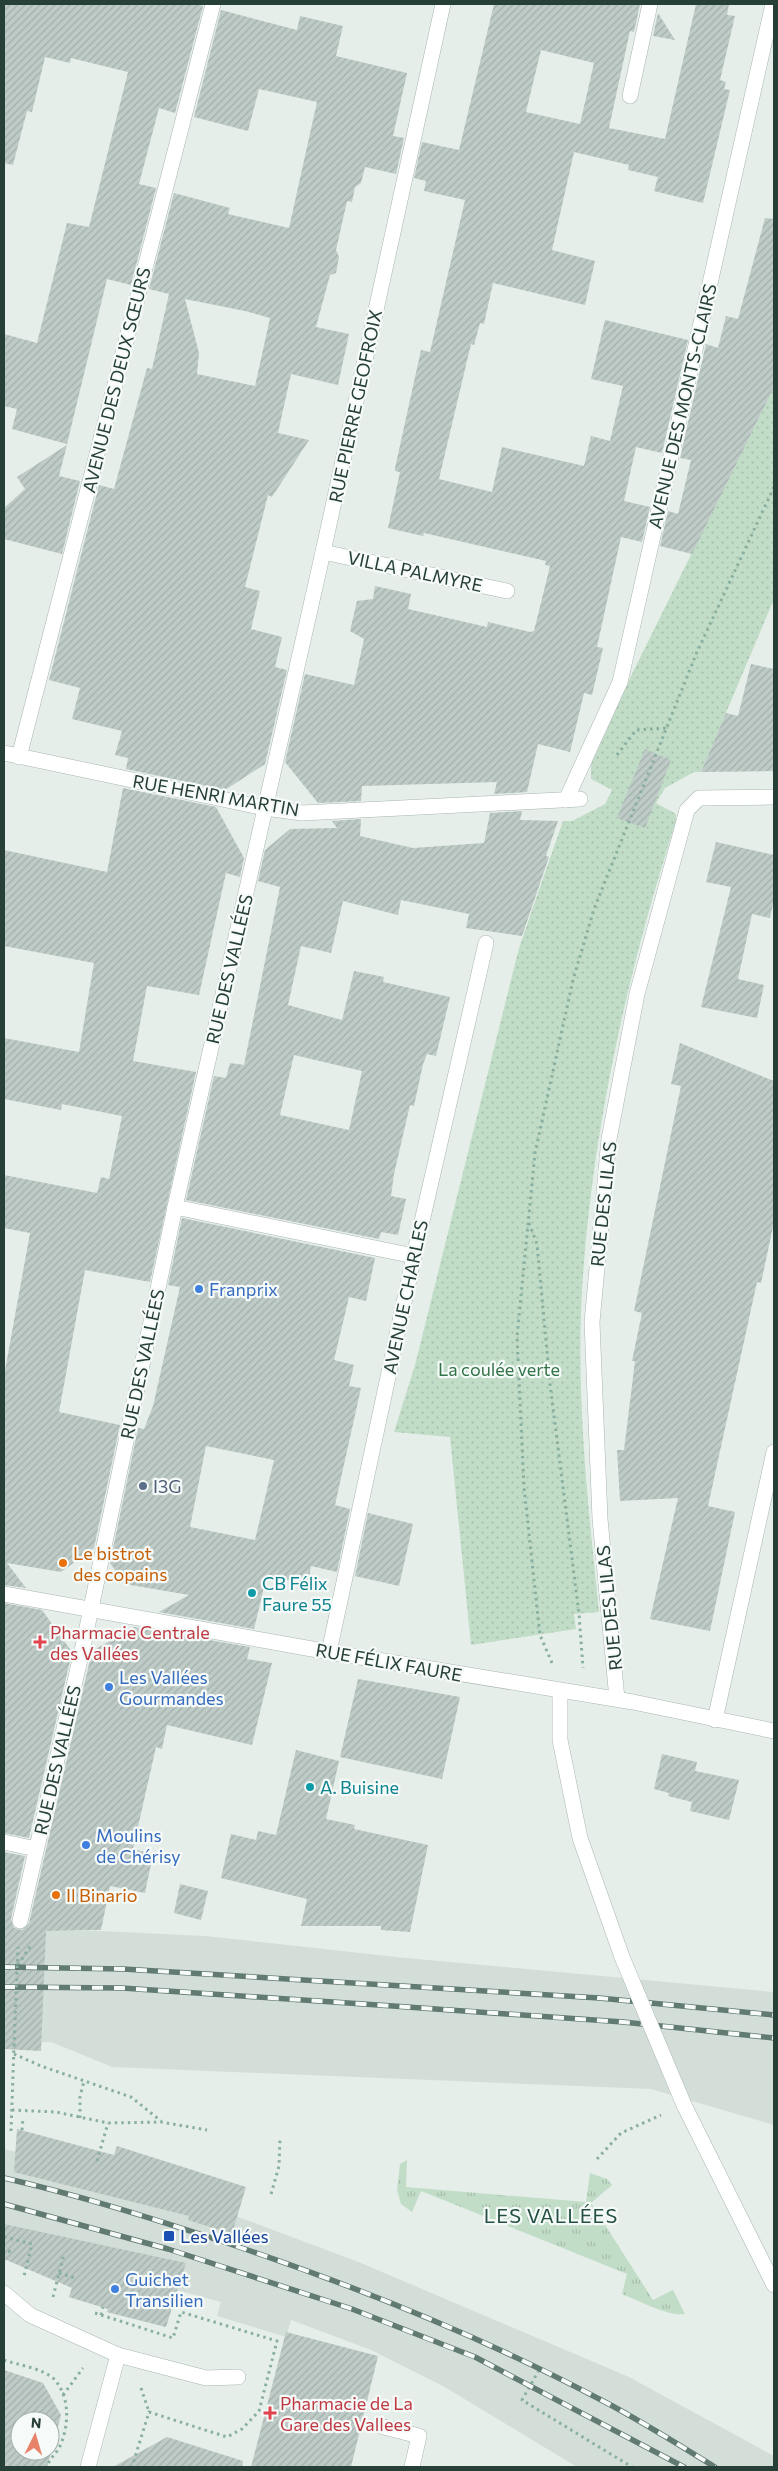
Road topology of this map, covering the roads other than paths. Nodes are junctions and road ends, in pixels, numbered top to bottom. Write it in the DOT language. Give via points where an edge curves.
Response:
graph roads {
  1 [pos="214,4"];
  2 [pos="442,4"];
  3 [pos="650,4"];
  4 [pos="773,4"];
  5 [pos="630,96"];
  6 [pos="323,552"];
  7 [pos="507,591"];
  8 [pos="4,753"];
  9 [pos="19,756"];
  10 [pos="774,797"];
  11 [pos="573,799"];
  12 [pos="265,808"];
  13 [pos="486,943"];
  14 [pos="175,1207"];
  15 [pos="414,1256"];
  16 [pos="774,1452"];
  17 [pos="4,1594"];
  18 [pos="90,1609"];
  19 [pos="329,1652"];
  20 [pos="560,1691"];
  21 [pos="617,1700"];
  22 [pos="716,1720"];
  23 [pos="774,1731"];
  24 [pos="4,1842"];
  25 [pos="36,1849"];
  26 [pos="20,1921"];
  27 [pos="774,2285"];
  28 [pos="4,2293"];
  29 [pos="118,2354"];
  30 [pos="238,2377"];
  31 [pos="380,2426"];
  32 [pos="88,2467"];
  33 [pos="412,2467"];
  1 -- 9 [label="street, AVENUE DES DEUX SŒURS"];
  2 -- 6 [label="street, RUE PIERRE GEOFROIX"];
  3 -- 5 [label="street"];
  4 -- 11 [label="street, AVENUE DES MONTS-CLAIRS" via="620,682"];
  6 -- 7 [label="street, VILLA PALMYRE"];
  6 -- 12 [label="street, RUE PIERRE GEOFROIX"];
  8 -- 9 [label="street, RUE HENRI MARTIN"];
  9 -- 12 [label="street, RUE HENRI MARTIN"];
  10 -- 21 [label="street, RUE DES LILAS" via="699,798 687,810 637,994 609,1139 592,1322 600,1518"];
  11 -- 12 [label="street, RUE HENRI MARTIN" via="302,813"];
  12 -- 14 [label="street, RUE DES VALLÉES"];
  13 -- 15 [label="street, AVENUE CHARLES"];
  14 -- 15 [label="street"];
  14 -- 18 [label="street, RUE DES VALLÉES"];
  15 -- 19 [label="street, AVENUE CHARLES"];
  16 -- 22 [label="street"];
  17 -- 18 [label="street, RUE FÉLIX FAURE"];
  18 -- 19 [label="street, RUE FÉLIX FAURE"];
  18 -- 25 [label="street, RUE DES VALLÉES"];
  19 -- 20 [label="street, RUE FÉLIX FAURE"];
  20 -- 21 [label="street, RUE FÉLIX FAURE"];
  20 -- 27 [label="street, bridge" via="560,1740 580,1838 622,1957 684,2105"];
  21 -- 22 [label="street, RUE FÉLIX FAURE"];
  22 -- 23 [label="street, RUE FÉLIX FAURE"];
  24 -- 25 [label="street"];
  25 -- 26 [label="street, RUE DES VALLÉES"];
  28 -- 29 [label="street" via="30,2315"];
  29 -- 30 [label="street" via="206,2378"];
  29 -- 32 [label="street"];
  31 -- 33 [label="street" via="419,2436"];
}
